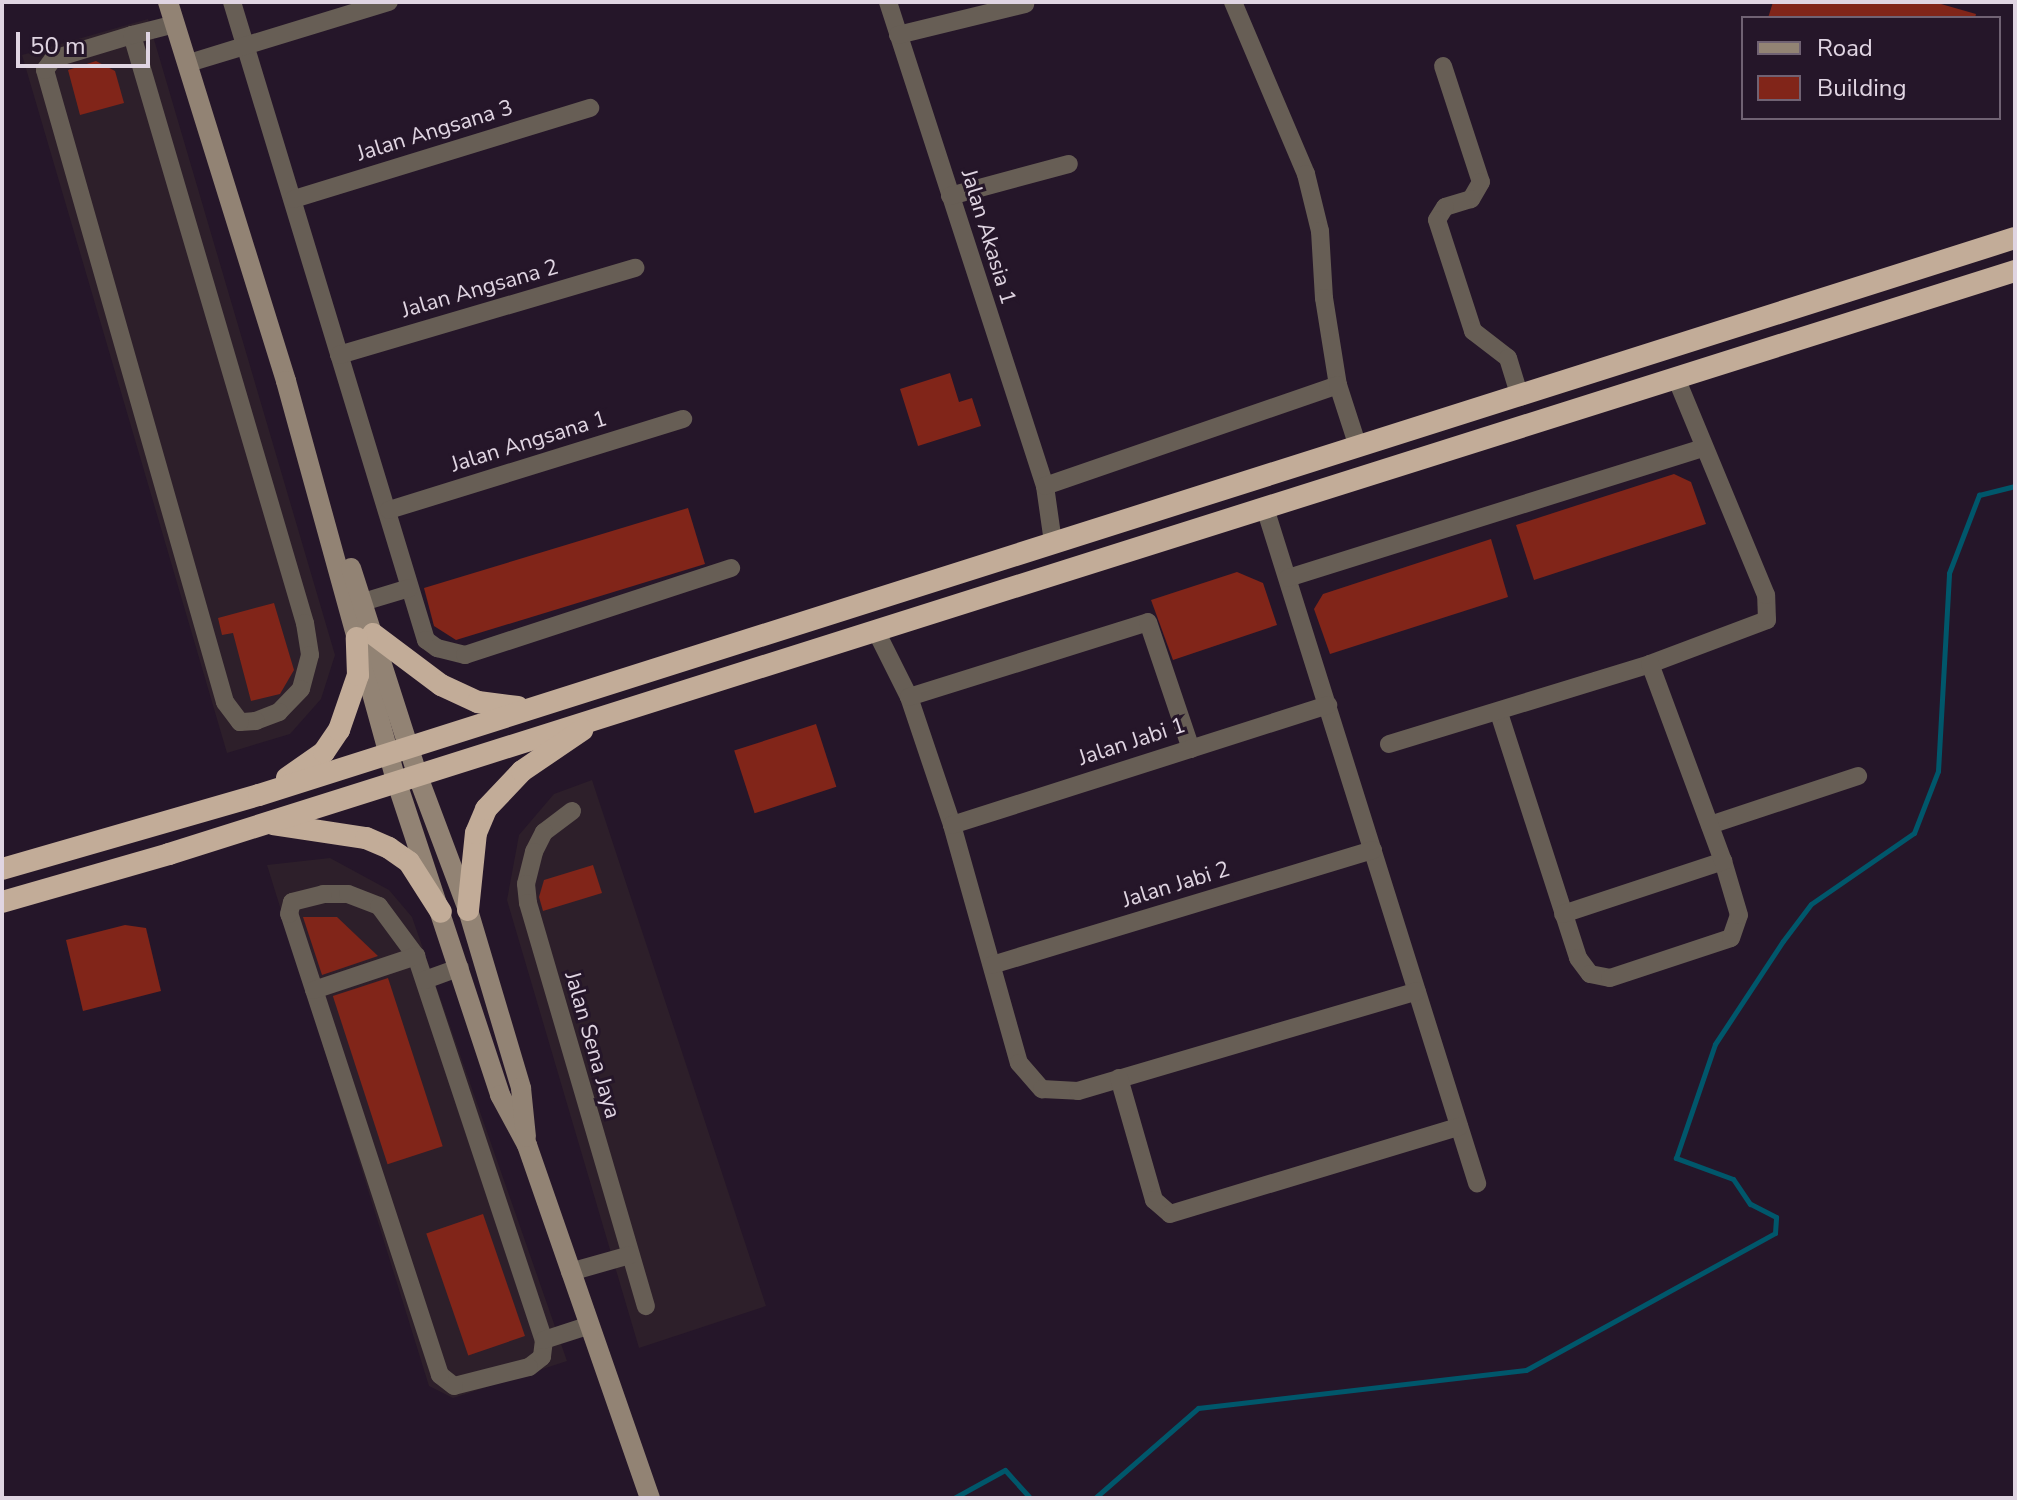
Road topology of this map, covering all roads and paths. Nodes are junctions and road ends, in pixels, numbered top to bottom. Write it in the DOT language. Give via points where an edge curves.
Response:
graph roads {
  1 [pos="168,2"];
  2 [pos="232,2"];
  3 [pos="389,2"];
  4 [pos="888,2"];
  5 [pos="1233,2"];
  6 [pos="1025,4"];
  7 [pos="175,24"];
  8 [pos="132,35"];
  9 [pos="898,35"];
  10 [pos="246,46"];
  11 [pos="189,63"];
  12 [pos="1443,66"];
  13 [pos="590,108"];
  14 [pos="1069,164"];
  15 [pos="950,196"];
  16 [pos="294,199"];
  17 [pos="2015,238"];
  18 [pos="635,268"];
  19 [pos="2015,271"];
  20 [pos="339,355"];
  21 [pos="1676,378"];
  22 [pos="286,381"];
  23 [pos="1338,385"];
  24 [pos="1520,397"];
  25 [pos="683,419"];
  26 [pos="1358,447"];
  27 [pos="1702,448"];
  28 [pos="1045,486"];
  29 [pos="1265,508"];
  30 [pos="389,510"];
  31 [pos="1053,542"];
  32 [pos="731,568"];
  33 [pos="1288,578"];
  34 [pos="409,588"];
  35 [pos="363,602"];
  36 [pos="876,631"];
  37 [pos="365,636"];
  38 [pos="1650,664"];
  39 [pos="909,697"];
  40 [pos="1328,705"];
  41 [pos="535,707"];
  42 [pos="1499,713"];
  43 [pos="599,717"];
  44 [pos="1389,744"];
  45 [pos="398,749"];
  46 [pos="1191,749"];
  47 [pos="1858,776"];
  48 [pos="407,777"];
  49 [pos="259,795"];
  50 [pos="572,811"];
  51 [pos="268,823"];
  52 [pos="952,825"];
  53 [pos="1710,825"];
  54 [pos="1373,850"];
  55 [pos="1723,861"];
  56 [pos="2,869"];
  57 [pos="2,902"];
  58 [pos="468,910"];
  59 [pos="441,912"];
  60 [pos="1563,914"];
  61 [pos="416,956"];
  62 [pos="992,965"];
  63 [pos="460,967"];
  64 [pos="425,980"];
  65 [pos="314,990"];
  66 [pos="1417,991"];
  67 [pos="1119,1078"];
  68 [pos="1459,1127"];
  69 [pos="527,1145"];
  70 [pos="1477,1183"];
  71 [pos="630,1255"];
  72 [pos="570,1272"];
  73 [pos="646,1306"];
  74 [pos="587,1326"];
  75 [pos="544,1340"];
  76 [pos="650,1498"];
  1 -- 7 [label="main road"];
  2 -- 10 [label="street"];
  3 -- 10 [label="street"];
  4 -- 9 [label="street, Jalan Akasia 1"];
  5 -- 23 [label="street" via="1303,164 1320,231"];
  6 -- 9 [label="street"];
  7 -- 8 [label="street"];
  7 -- 11 [label="main road"];
  8 -- 8 [label="street" via="305,623 310,655 301,689 279,712 256,721 240,722 225,702 45,70 53,59"];
  9 -- 15 [label="street, Jalan Akasia 1"];
  10 -- 11 [label="street"];
  10 -- 16 [label="street"];
  11 -- 22 [label="main road"];
  12 -- 24 [label="street" via="1481,182 1471,199 1445,207 1437,220 1473,331 1508,358"];
  13 -- 16 [label="street, Jalan Angsana 3"];
  14 -- 15 [label="street"];
  15 -- 28 [label="street, Jalan Akasia 1"];
  16 -- 20 [label="street"];
  17 -- 24 [label="highway"];
  18 -- 20 [label="street, Jalan Angsana 2"];
  19 -- 21 [label="highway"];
  20 -- 30 [label="street"];
  21 -- 27 [label="street"];
  21 -- 29 [label="highway"];
  22 -- 35 [label="main road"];
  22 -- 37 [label="main road"];
  23 -- 26 [label="street"];
  23 -- 28 [label="street"];
  24 -- 26 [label="highway"];
  25 -- 30 [label="street, Jalan Angsana 1"];
  26 -- 31 [label="highway"];
  27 -- 33 [label="street"];
  27 -- 38 [label="street" via="1769,613 1760,626"];
  28 -- 31 [label="street, Jalan Akasia 1"];
  29 -- 33 [label="street"];
  29 -- 36 [label="highway"];
  30 -- 34 [label="street"];
  31 -- 41 [label="highway"];
  32 -- 34 [label="street" via="465,655 426,640"];
  33 -- 40 [label="street"];
  34 -- 35 [label="street"];
  35 -- 37 [label="main road"];
  36 -- 39 [label="street"];
  36 -- 43 [label="highway"];
  37 -- 41 [label="highway" via="478,702"];
  37 -- 45 [label="main road"];
  37 -- 49 [label="highway" via="339,730 306,767"];
  38 -- 42 [label="street"];
  38 -- 53 [label="street"];
  39 -- 46 [label="street" via="1148,622"];
  39 -- 52 [label="street"];
  40 -- 46 [label="street, Jalan Jabi 1"];
  40 -- 54 [label="street"];
  41 -- 45 [label="highway"];
  42 -- 44 [label="street"];
  42 -- 60 [label="street"];
  43 -- 48 [label="highway"];
  43 -- 58 [label="highway" via="522,771 486,809 476,833"];
  45 -- 48 [label="main road"];
  45 -- 49 [label="highway"];
  46 -- 52 [label="street, Jalan Jabi 1"];
  47 -- 53 [label="street"];
  48 -- 51 [label="highway"];
  48 -- 58 [label="main road"];
  48 -- 59 [label="main road"];
  49 -- 56 [label="highway"];
  50 -- 71 [label="street, Jalan Sena Jaya" via="544,832 534,852 526,884 528,903"];
  51 -- 57 [label="highway"];
  51 -- 59 [label="highway" via="336,831 389,848 409,862"];
  52 -- 62 [label="street"];
  53 -- 55 [label="street"];
  54 -- 62 [label="street, Jalan Jabi 2"];
  54 -- 66 [label="street"];
  55 -- 60 [label="street"];
  55 -- 60 [label="street" via="1739,915 1731,938 1721,945 1599,978 1578,958"];
  58 -- 69 [label="main road" via="521,1088"];
  59 -- 63 [label="main road"];
  61 -- 64 [label="street"];
  61 -- 65 [label="street"];
  61 -- 65 [label="street" via="392,918 364,897 323,894 296,900 289,914"];
  62 -- 67 [label="street" via="1019,1063 1030,1080 1057,1093"];
  63 -- 64 [label="street"];
  63 -- 69 [label="main road" via="500,1095"];
  64 -- 75 [label="street"];
  65 -- 75 [label="street" via="443,1380 461,1385 529,1367 542,1357"];
  66 -- 67 [label="street"];
  66 -- 68 [label="street"];
  67 -- 68 [label="street" via="1154,1200 1170,1214"];
  68 -- 70 [label="street"];
  69 -- 72 [label="main road"];
  71 -- 72 [label="street"];
  71 -- 73 [label="street, Jalan Sena Jaya"];
  72 -- 74 [label="main road"];
  74 -- 75 [label="street"];
  74 -- 76 [label="main road"];
}
